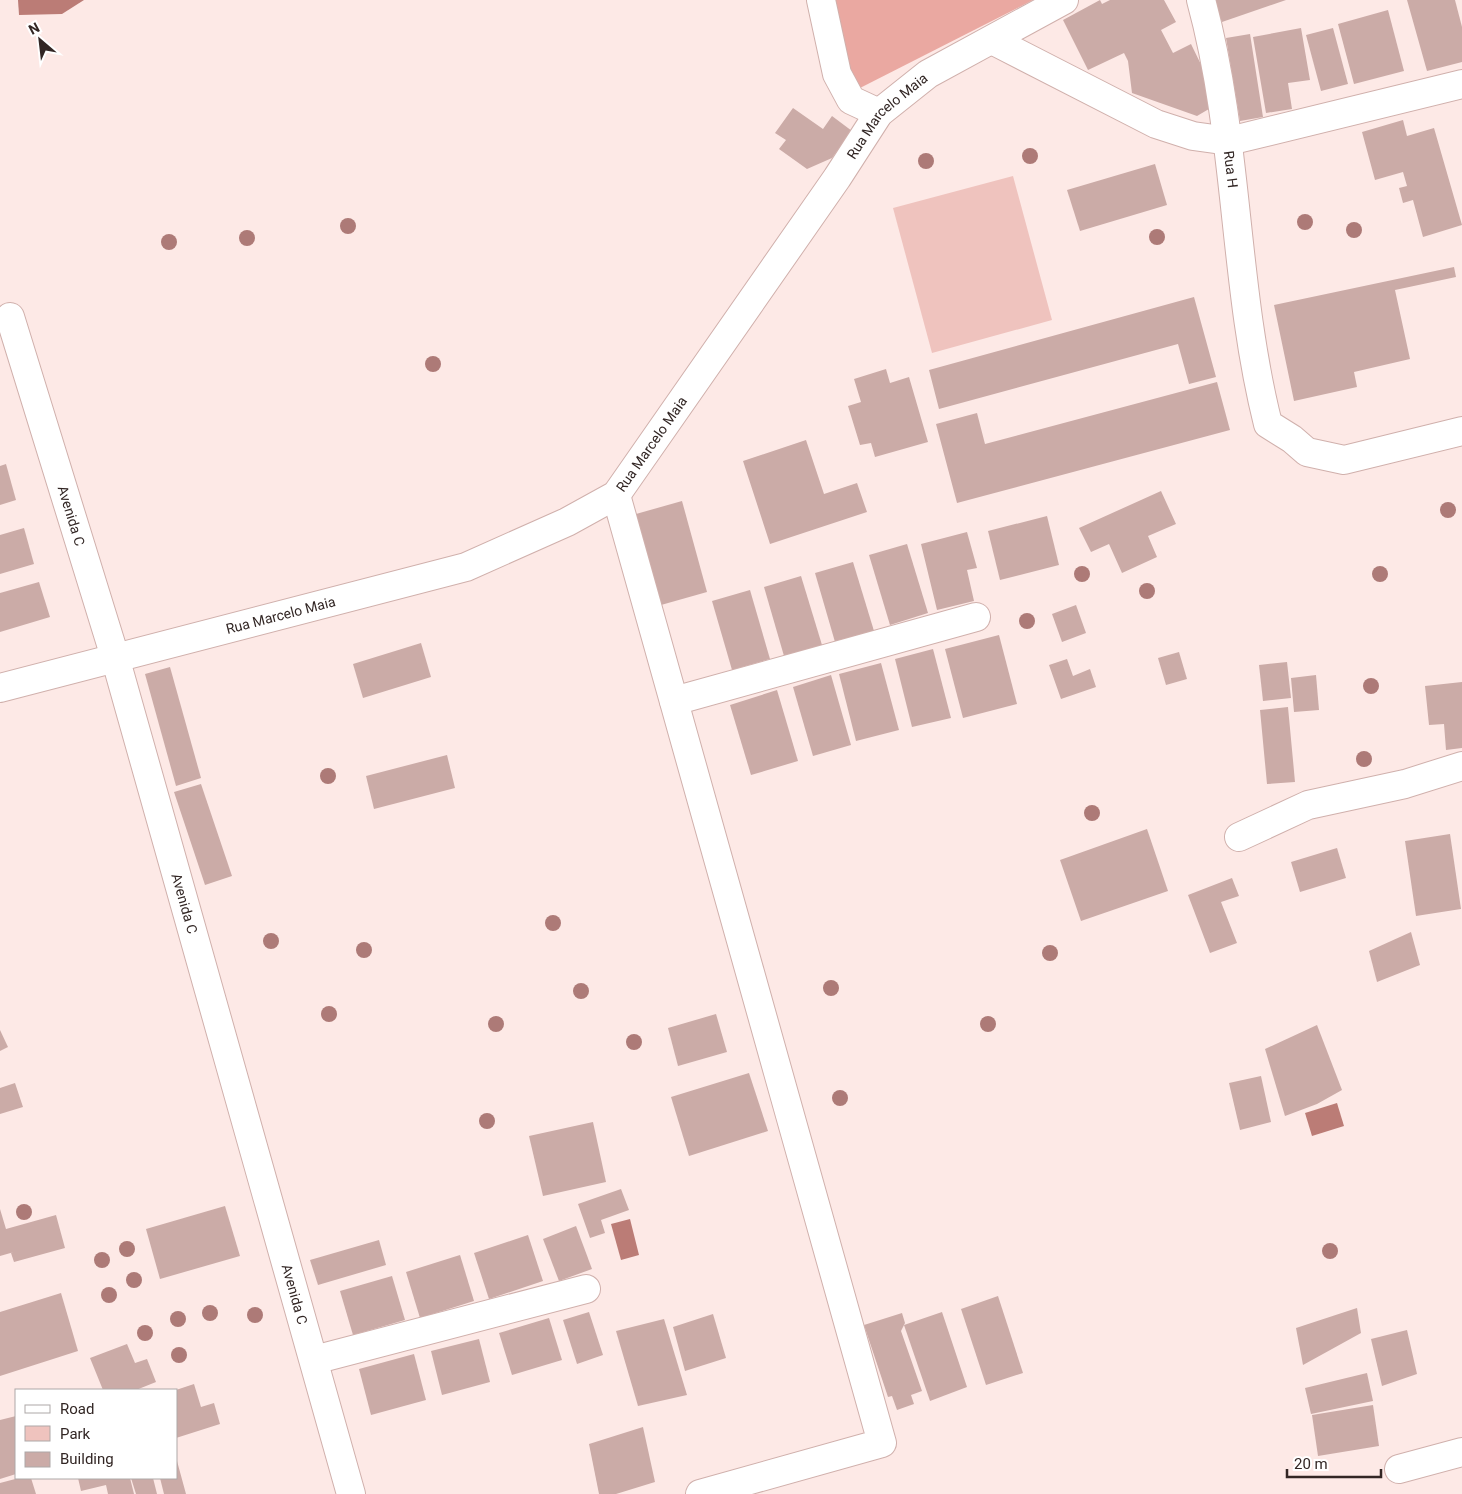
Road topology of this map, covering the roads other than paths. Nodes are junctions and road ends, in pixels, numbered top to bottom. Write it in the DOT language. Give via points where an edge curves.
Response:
graph roads {
  1 [pos="821,0"];
  2 [pos="1064,0"];
  3 [pos="1202,0"];
  4 [pos="992,40"];
  5 [pos="1462,84"];
  6 [pos="879,113"];
  7 [pos="1229,141"];
  8 [pos="10,317"];
  9 [pos="1462,431"];
  10 [pos="616,495"];
  11 [pos="976,617"];
  12 [pos="115,657"];
  13 [pos="0,688"];
  14 [pos="674,701"];
  15 [pos="1462,766"];
  16 [pos="1239,837"];
  17 [pos="586,1289"];
  18 [pos="314,1360"];
  19 [pos="1462,1452"];
  20 [pos="1399,1469"];
  21 [pos="352,1494"];
  22 [pos="700,1494"];
  1 -- 6 [label="street" via="837,74 851,100"];
  2 -- 4 [label="street, Rua Marcelo Maia"];
  3 -- 7 [label="street" via="1214,48"];
  4 -- 6 [label="street, Rua Marcelo Maia" via="928,74"];
  4 -- 7 [label="street, Rua H" via="1156,124 1193,136"];
  5 -- 7 [label="street"];
  6 -- 10 [label="street, Rua Marcelo Maia" via="838,178"];
  7 -- 9 [label="street, Rua H" via="1254,360 1268,424 1306,452 1344,460"];
  8 -- 12 [label="street, Avenida C"];
  10 -- 12 [label="street, Rua Marcelo Maia" via="566,522 466,567"];
  10 -- 14 [label="street"];
  11 -- 14 [label="street"];
  12 -- 13 [label="street, Rua Marcelo Maia"];
  12 -- 18 [label="street, Avenida C"];
  14 -- 22 [label="street" via="882,1443"];
  15 -- 16 [label="street" via="1405,784 1308,805"];
  17 -- 18 [label="street"];
  18 -- 21 [label="street, Avenida C"];
  19 -- 20 [label="street"];
}
